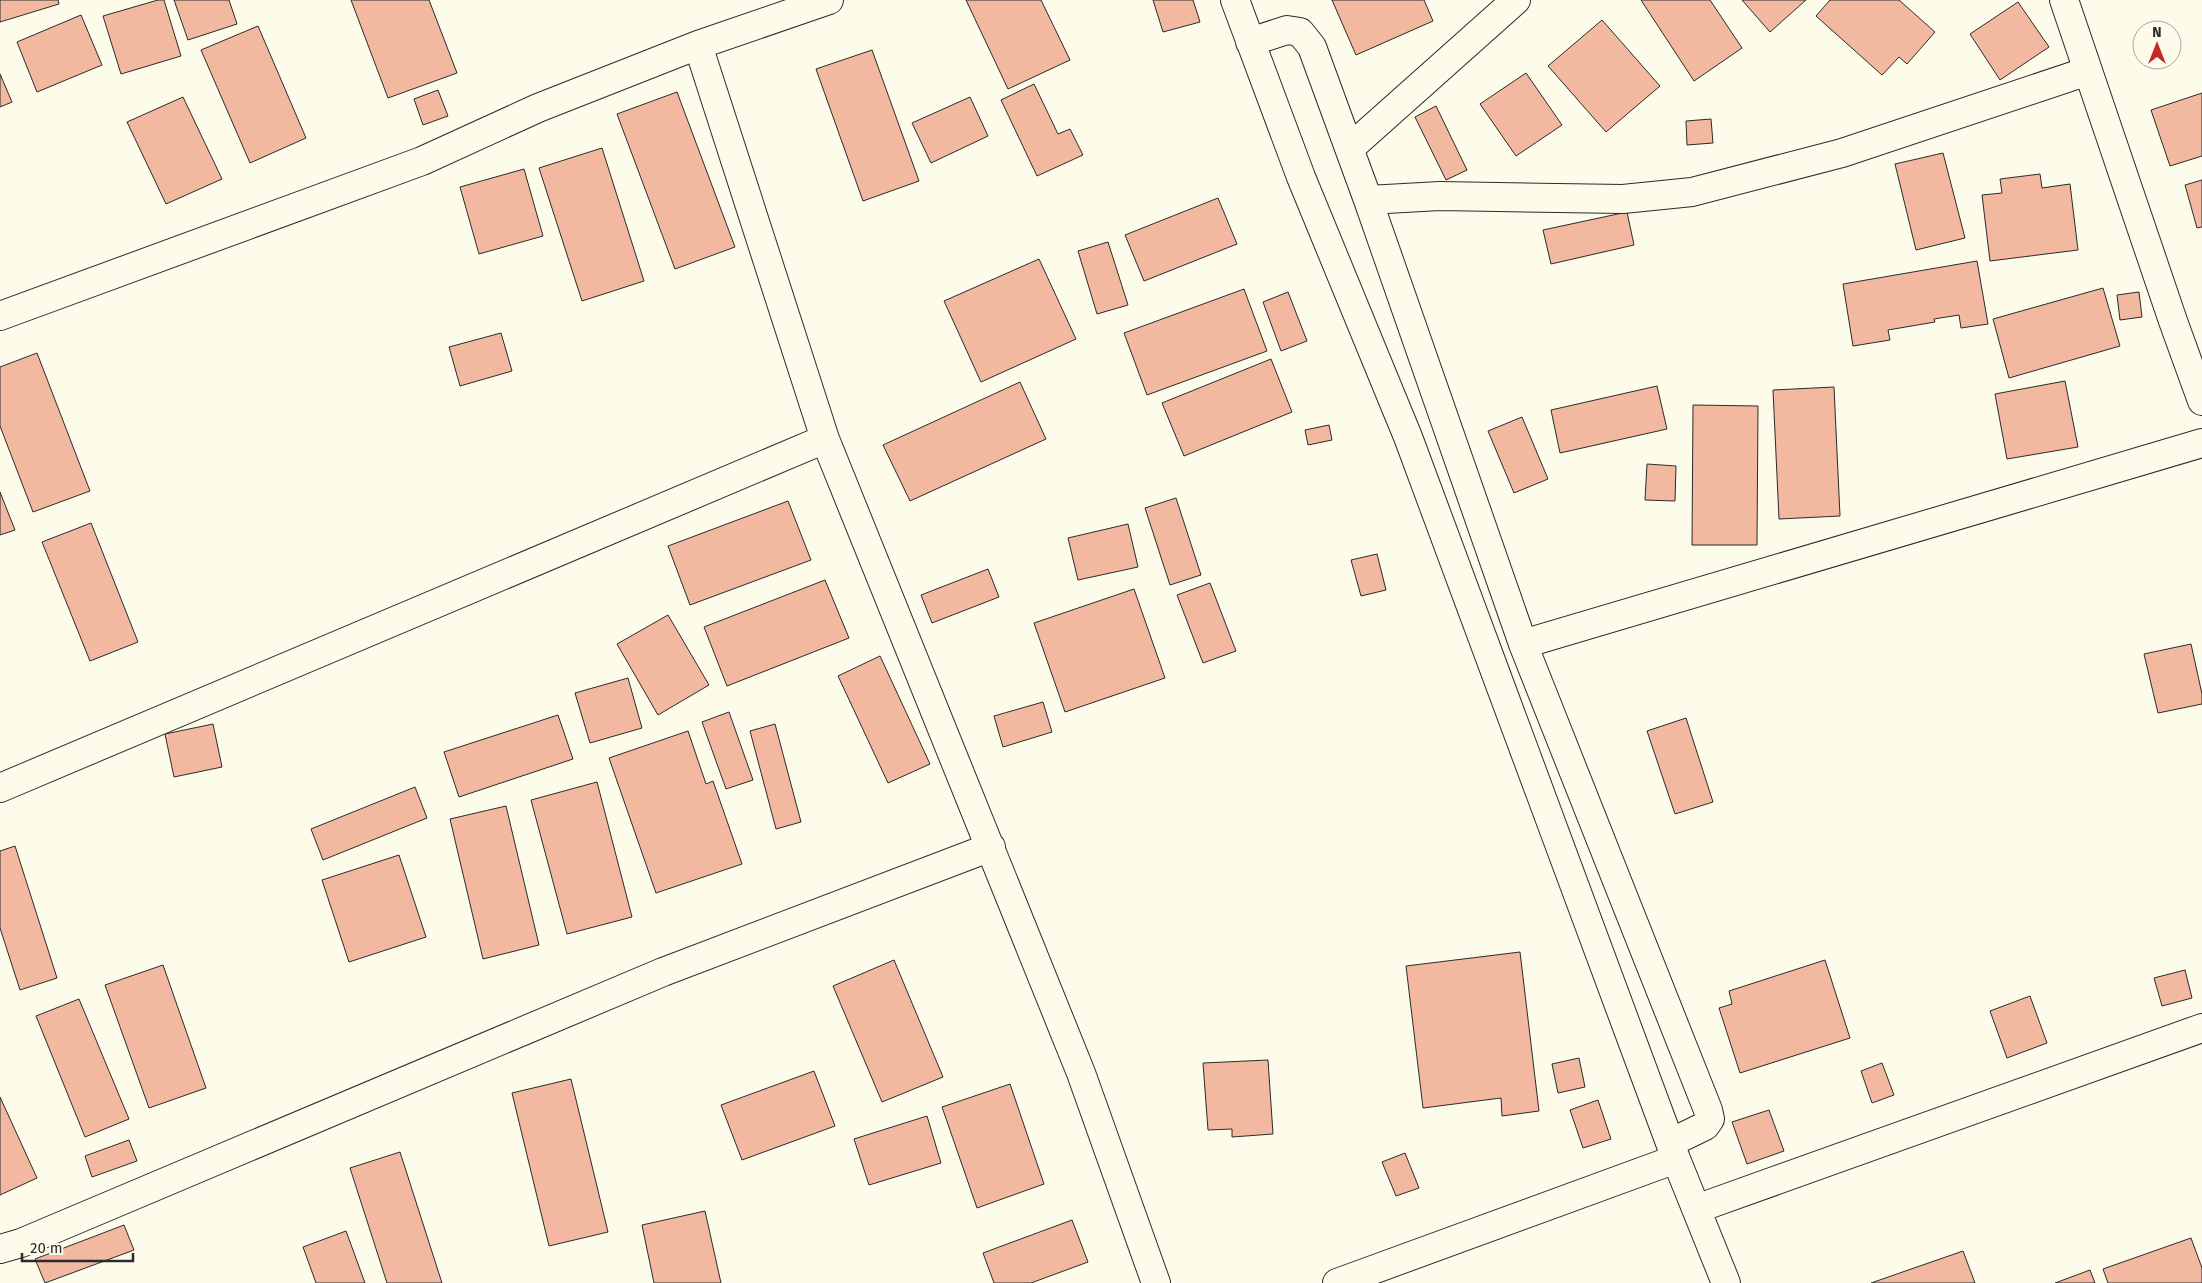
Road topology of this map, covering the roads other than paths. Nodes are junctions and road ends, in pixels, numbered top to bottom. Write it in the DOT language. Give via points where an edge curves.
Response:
graph roads {
  1 [pos="829,0"];
  2 [pos="1235,0"];
  3 [pos="1516,0"];
  4 [pos="2064,0"];
  5 [pos="1250,42"];
  6 [pos="698,45"];
  7 [pos="2088,71"];
  8 [pos="1350,148"];
  9 [pos="1368,200"];
  10 [pos="0,316"];
  11 [pos="2202,401"];
  12 [pos="826,438"];
  13 [pos="2202,443"];
  14 [pos="1524,644"];
  15 [pos="0,788"];
  16 [pos="991,847"];
  17 [pos="2202,1028"];
  18 [pos="1673,1151"];
  19 [pos="1696,1209"];
  20 [pos="0,1249"];
  21 [pos="1156,1283"];
  22 [pos="1337,1283"];
  23 [pos="1726,1283"];
  1 -- 6 [label="street"];
  2 -- 5 [label="street"];
  3 -- 8 [label="street"];
  4 -- 7 [label="street"];
  5 -- 8 [label="street" via="1287,30 1300,32 1312,47"];
  5 -- 18 [label="street" via="1301,177 1408,437"];
  6 -- 10 [label="street" via="538,108 422,161"];
  6 -- 12 [label="street"];
  7 -- 9 [label="street" via="1842,153 1692,192 1623,200 1440,196"];
  7 -- 11 [label="street"];
  8 -- 9 [label="street"];
  9 -- 14 [label="street"];
  12 -- 15 [label="street"];
  12 -- 16 [label="street"];
  13 -- 14 [label="street"];
  14 -- 18 [label="street" via="1708,1110 1710,1119 1705,1126"];
  16 -- 20 [label="street" via="663,972 21,1243"];
  16 -- 21 [label="street" via="1081,1073"];
  17 -- 19 [label="street"];
  18 -- 19 [label="street"];
  18 -- 22 [label="street"];
  19 -- 23 [label="street"];
}
